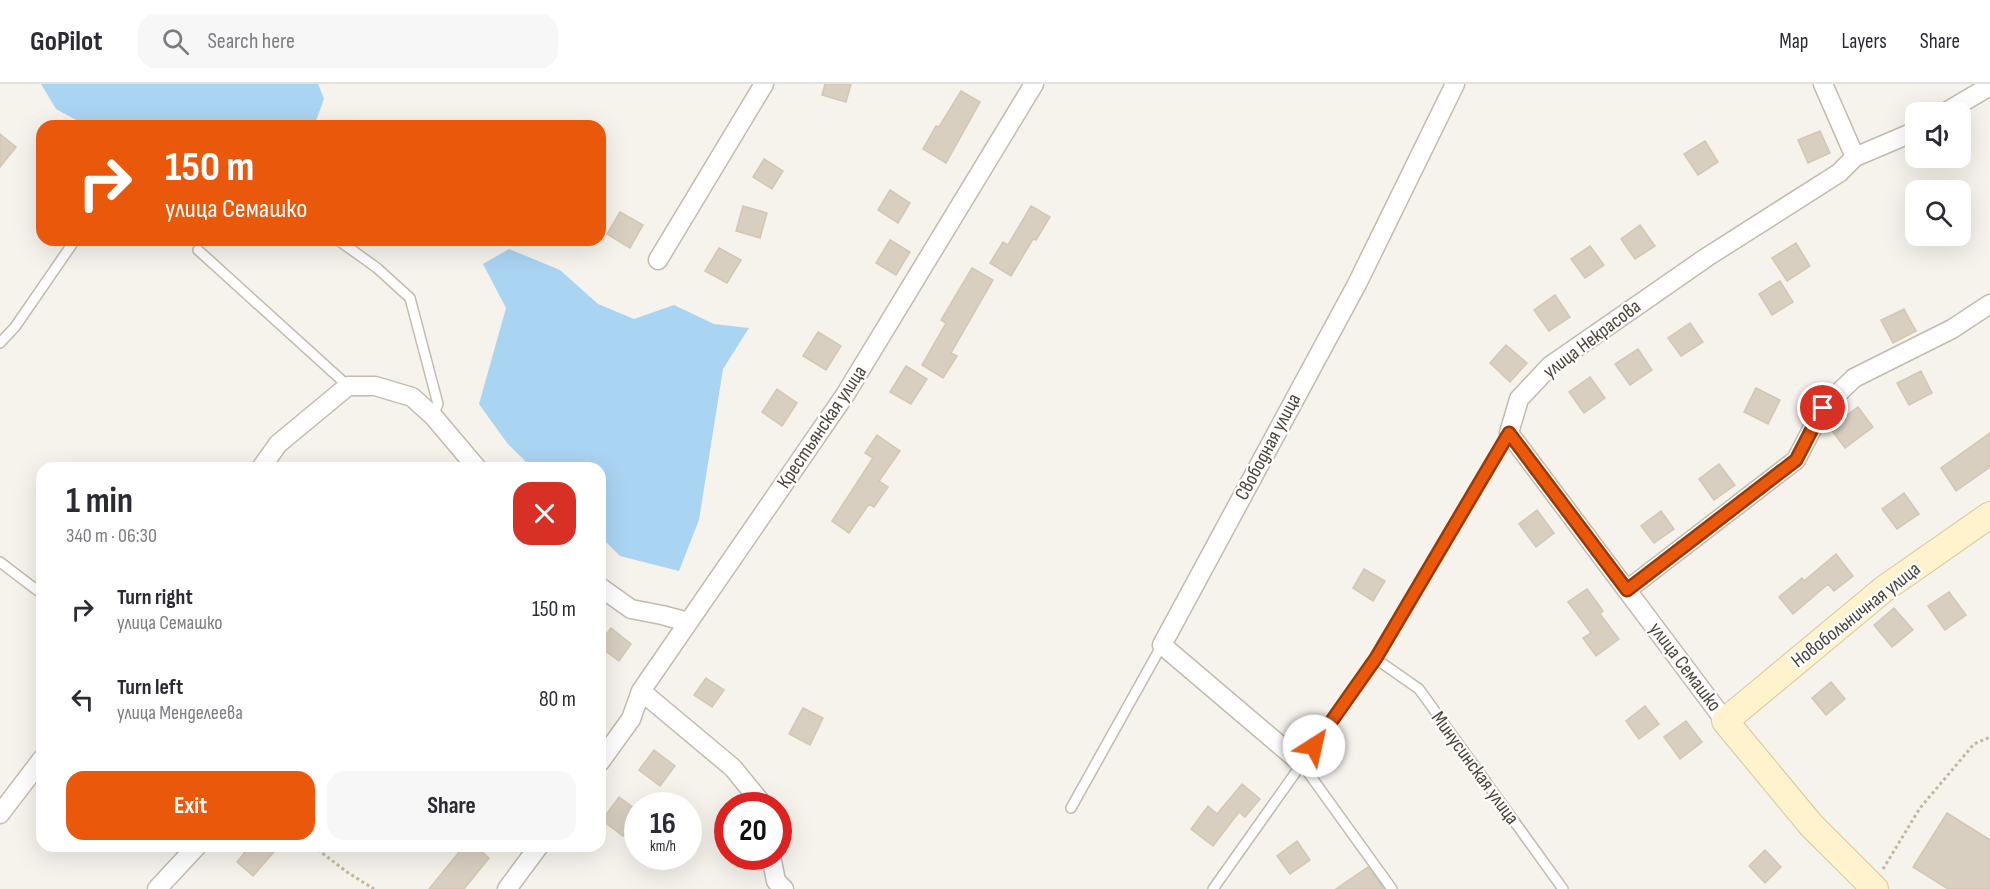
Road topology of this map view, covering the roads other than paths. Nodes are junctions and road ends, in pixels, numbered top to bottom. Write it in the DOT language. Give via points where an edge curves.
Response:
graph roads {
  1 [pos="764,84"];
  2 [pos="1034,84"];
  3 [pos="1455,84"];
  4 [pos="1823,84"];
  5 [pos="1990,86"];
  6 [pos="1963,102"];
  7 [pos="1905,136"];
  8 [pos="1855,157"];
  9 [pos="71,246"];
  10 [pos="346,246"];
  11 [pos="198,250"];
  12 [pos="658,260"];
  13 [pos="1990,304"];
  14 [pos="0,343"];
  15 [pos="348,386"];
  16 [pos="433,416"];
  17 [pos="1509,433"];
  18 [pos="265,462"];
  19 [pos="472,462"];
  20 [pos="1990,515"];
  21 [pos="0,562"];
  22 [pos="36,589"];
  23 [pos="1627,590"];
  24 [pos="606,591"];
  25 [pos="688,622"];
  26 [pos="1162,645"];
  27 [pos="1376,658"];
  28 [pos="641,691"];
  29 [pos="1725,721"];
  30 [pos="606,754"];
  31 [pos="1302,764"];
  32 [pos="36,767"];
  33 [pos="753,792"];
  34 [pos="1071,808"];
  35 [pos="0,814"];
  36 [pos="192,852"];
  37 [pos="535,852"];
  38 [pos="774,870"];
  39 [pos="1874,888"];
  40 [pos="158,889"];
  41 [pos="507,889"];
  42 [pos="784,889"];
  43 [pos="1213,889"];
  44 [pos="1392,889"];
  45 [pos="1563,889"];
  1 -- 12 [label="street"];
  2 -- 25 [label="street, Крестьянская улица" via="846,395"];
  3 -- 26 [label="street, Свободная улица" via="1357,284"];
  4 -- 8 [label="street"];
  5 -- 6 [label="street"];
  7 -- 8 [label="street, улица Некрасова"];
  8 -- 17 [label="street, улица Некрасова" via="1839,173 1707,256 1550,366 1519,399"];
  9 -- 14 [label="lane"];
  10 -- 16 [label="lane" via="410,298 438,404"];
  11 -- 15 [label="lane"];
  13 -- 23 [label="street" via="1952,329 1854,378 1823,408 1796,460"];
  15 -- 16 [label="street" via="375,386 412,397"];
  15 -- 18 [label="street" via="278,444"];
  16 -- 19 [label="street"];
  17 -- 23 [label="street, улица Семашко"];
  17 -- 27 [label="lane, улица Некрасова"];
  20 -- 29 [label="street, Новобольничная улица" via="1884,590"];
  21 -- 22 [label="lane"];
  23 -- 29 [label="street, улица Семашко"];
  24 -- 25 [label="street" via="631,609"];
  25 -- 28 [label="street, Крестьянская улица"];
  26 -- 31 [label="street"];
  26 -- 34 [label="lane"];
  27 -- 31 [label="lane, улица Некрасова"];
  27 -- 45 [label="lane, Минусинская улица" via="1419,689"];
  28 -- 30 [label="street, Крестьянская улица" via="631,719"];
  28 -- 33 [label="street" via="733,768"];
  29 -- 39 [label="street, улица Семашко" via="1811,825"];
  31 -- 43 [label="lane, улица Некрасова"];
  31 -- 44 [label="lane"];
  32 -- 35 [label="street"];
  36 -- 40 [label="street"];
  37 -- 41 [label="street"];
  38 -- 42 [label="street" via="776,881"];
}
